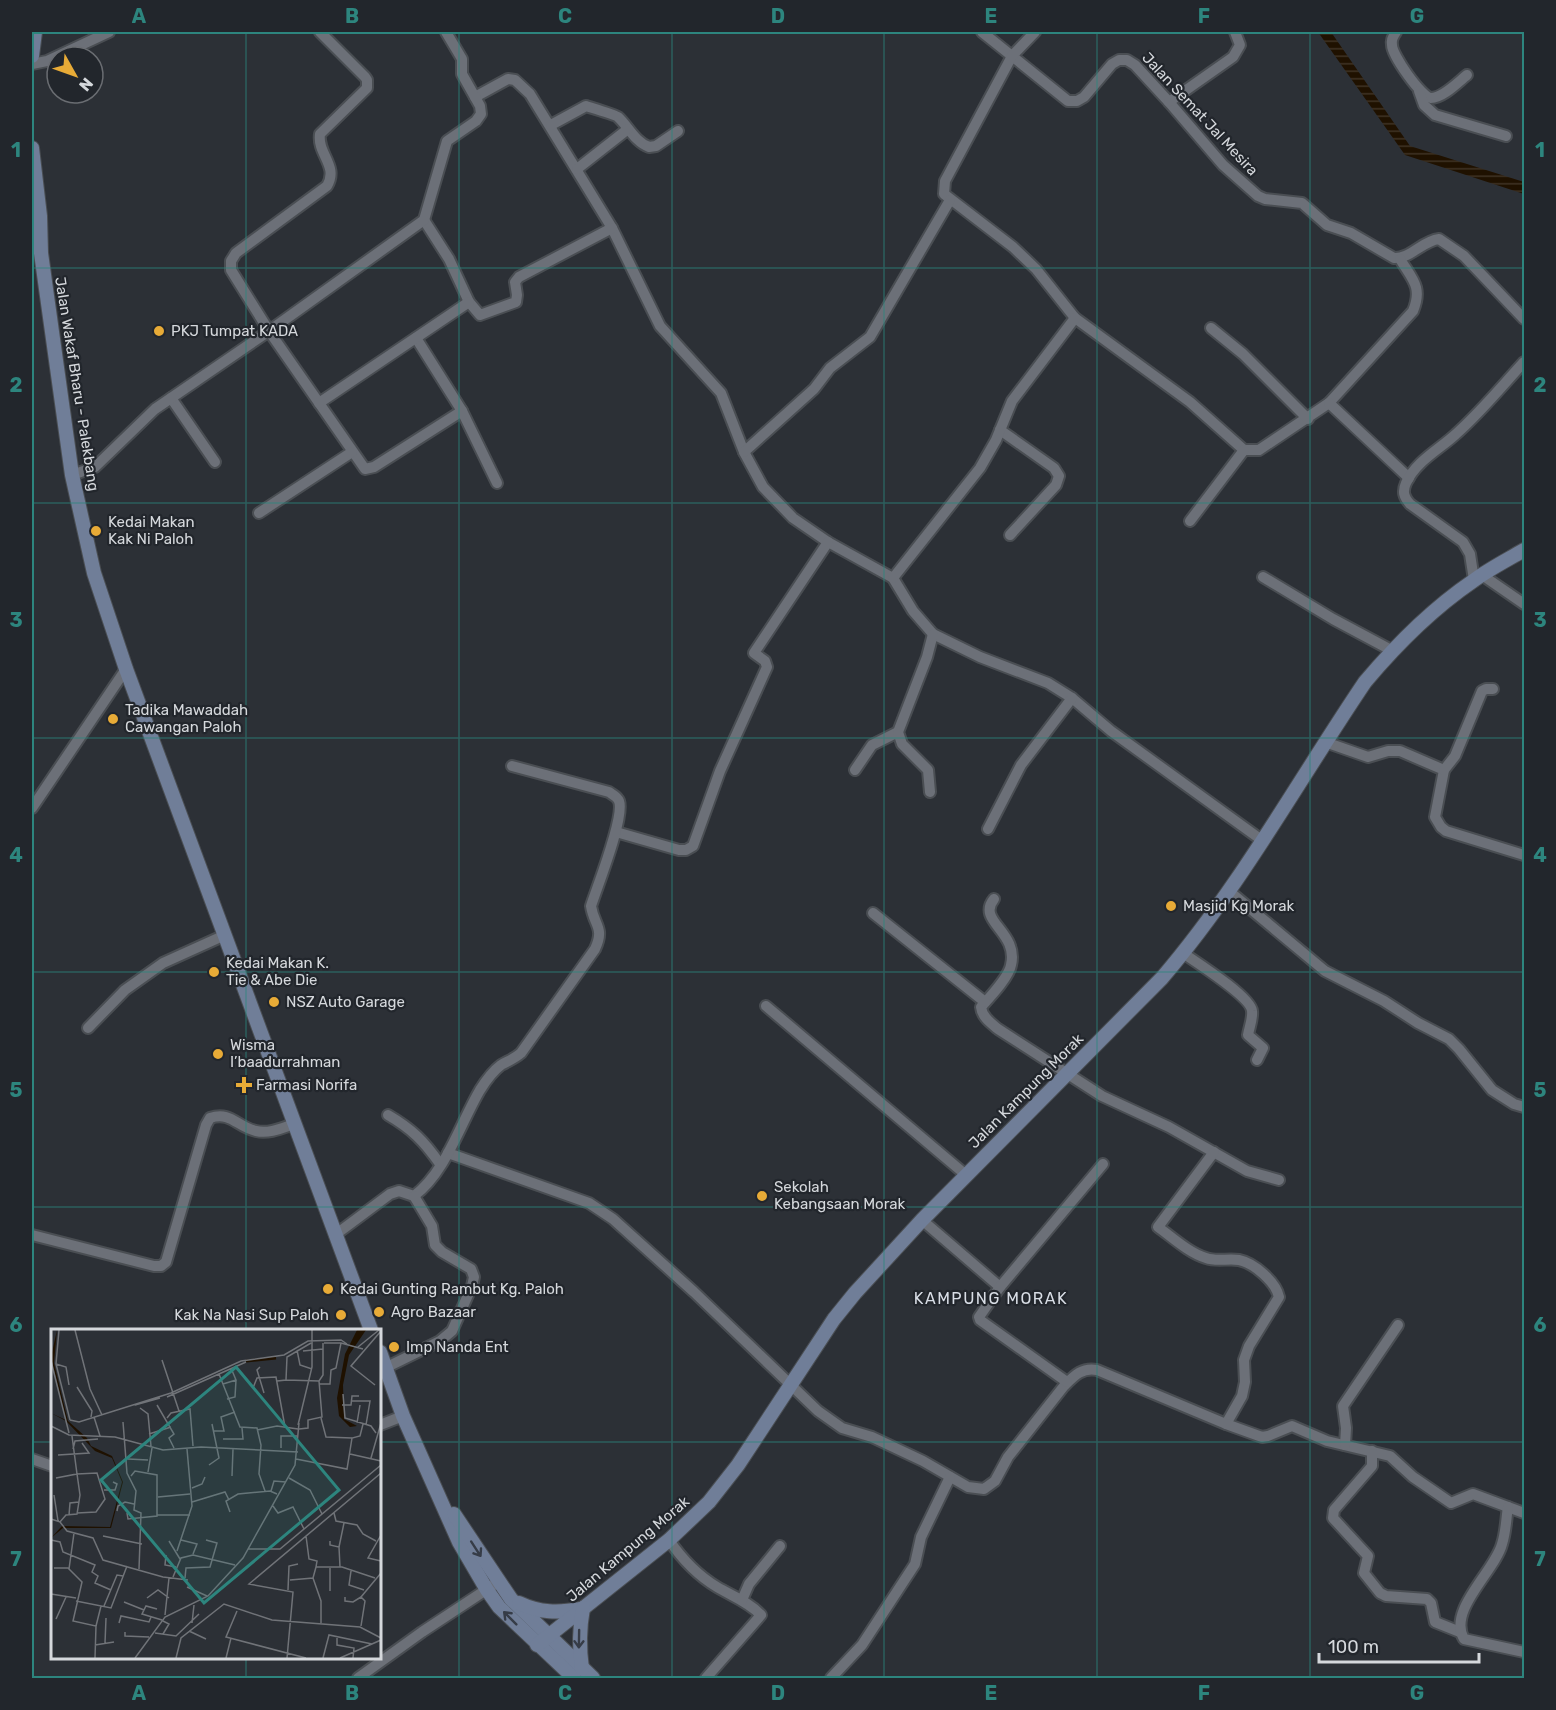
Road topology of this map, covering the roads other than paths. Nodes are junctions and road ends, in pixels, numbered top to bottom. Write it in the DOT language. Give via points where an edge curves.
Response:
graph roads {
  1 [pos="35,32"];
  2 [pos="109,32"];
  3 [pos="320,32"];
  4 [pos="446,32"];
  5 [pos="982,32"];
  6 [pos="1035,32"];
  7 [pos="1235,32"];
  8 [pos="1396,32"];
  9 [pos="32,56"];
  10 [pos="1012,56"];
  11 [pos="32,64"];
  12 [pos="1467,75"];
  13 [pos="1419,91"];
  14 [pos="475,97"];
  15 [pos="1169,102"];
  16 [pos="551,125"];
  17 [pos="628,129"];
  18 [pos="678,131"];
  19 [pos="1506,136"];
  20 [pos="32,148"];
  21 [pos="577,169"];
  22 [pos="950,200"];
  23 [pos="424,220"];
  24 [pos="612,228"];
  25 [pos="1400,259"];
  26 [pos="469,302"];
  27 [pos="1075,318"];
  28 [pos="1524,319"];
  29 [pos="1211,328"];
  30 [pos="269,331"];
  31 [pos="416,338"];
  32 [pos="1524,362"];
  33 [pos="171,398"];
  34 [pos="319,403"];
  35 [pos="1329,404"];
  36 [pos="462,411"];
  37 [pos="1308,419"];
  38 [pos="1000,430"];
  39 [pos="1244,450"];
  40 [pos="352,452"];
  41 [pos="744,452"];
  42 [pos="215,462"];
  43 [pos="72,475"];
  44 [pos="1409,478"];
  45 [pos="497,483"];
  46 [pos="259,513"];
  47 [pos="1190,521"];
  48 [pos="1010,535"];
  49 [pos="828,542"];
  50 [pos="1524,550"];
  51 [pos="1263,577"];
  52 [pos="1478,577"];
  53 [pos="893,578"];
  54 [pos="1524,604"];
  55 [pos="933,634"];
  56 [pos="1391,650"];
  57 [pos="126,669"];
  58 [pos="1493,689"];
  59 [pos="1072,698"];
  60 [pos="898,732"];
  61 [pos="1324,742"];
  62 [pos="512,766"];
  63 [pos="855,770"];
  64 [pos="1444,770"];
  65 [pos="930,792"];
  66 [pos="32,808"];
  67 [pos="988,829"];
  68 [pos="616,831"];
  69 [pos="1263,841"];
  70 [pos="1524,843"];
  71 [pos="1513,851"];
  72 [pos="1524,855"];
  73 [pos="1229,891"];
  74 [pos="994,899"];
  75 [pos="873,913"];
  76 [pos="225,935"];
  77 [pos="1183,952"];
  78 [pos="986,1002"];
  79 [pos="766,1006"];
  80 [pos="88,1028"];
  81 [pos="1257,1060"];
  82 [pos="1066,1073"];
  83 [pos="1524,1107"];
  84 [pos="388,1115"];
  85 [pos="294,1124"];
  86 [pos="1214,1152"];
  87 [pos="448,1153"];
  88 [pos="440,1164"];
  89 [pos="1103,1164"];
  90 [pos="966,1175"];
  91 [pos="1280,1180"];
  92 [pos="414,1196"];
  93 [pos="922,1220"];
  94 [pos="32,1235"];
  95 [pos="335,1235"];
  96 [pos="1000,1287"];
  97 [pos="1398,1325"];
  98 [pos="371,1329"];
  99 [pos="381,1355"];
  100 [pos="385,1368"];
  101 [pos="1067,1382"];
  102 [pos="791,1385"];
  103 [pos="403,1416"];
  104 [pos="1226,1424"];
  105 [pos="381,1425"];
  106 [pos="1345,1445"];
  107 [pos="1372,1451"];
  108 [pos="32,1459"];
  109 [pos="51,1466"];
  110 [pos="950,1477"];
  111 [pos="1508,1507"];
  112 [pos="1524,1513"];
  113 [pos="669,1540"];
  114 [pos="780,1546"];
  115 [pos="492,1586"];
  116 [pos="511,1599"];
  117 [pos="742,1600"];
  118 [pos="584,1608"];
  119 [pos="1460,1632"];
  120 [pos="542,1641"];
  121 [pos="1524,1652"];
  122 [pos="583,1675"];
  123 [pos="358,1678"];
  124 [pos="706,1678"];
  125 [pos="831,1678"];
  1 -- 9 [label="main road"];
  2 -- 11 [label="street"];
  3 -- 30 [label="street" via="365,76 368,88 320,134 318,141 331,168 327,186 232,257 233,275"];
  4 -- 14 [label="street" via="462,59 462,74"];
  5 -- 10 [label="street, Jalan Semat Jal Mesira"];
  6 -- 10 [label="street"];
  7 -- 15 [label="street" via="1240,45 1233,57"];
  8 -- 13 [label="street" via="1392,38 1393,51"];
  10 -- 15 [label="street, Jalan Semat Jal Mesira" via="1068,101 1084,97 1112,64 1127,60"];
  10 -- 22 [label="street" via="945,181 944,194"];
  12 -- 13 [label="street" via="1440,96 1432,98"];
  13 -- 19 [label="street" via="1424,105 1435,115"];
  14 -- 16 [label="street" via="515,80"];
  14 -- 23 [label="street" via="481,114 447,141"];
  15 -- 25 [label="street, Jalan Semat Jal Mesira" via="1223,165 1260,198 1302,203 1327,225"];
  16 -- 17 [label="street" via="586,106 614,114"];
  16 -- 21 [label="street"];
  17 -- 18 [label="street" via="649,147"];
  17 -- 21 [label="street"];
  20 -- 43 [label="main road, Jalan Wakaf Bharu - Palekbang" via="41,253"];
  21 -- 24 [label="street"];
  22 -- 27 [label="street" via="1036,269"];
  22 -- 41 [label="street" via="870,337 830,368 814,389"];
  23 -- 26 [label="street" via="449,259"];
  23 -- 30 [label="street"];
  24 -- 26 [label="street" via="519,277 515,282 518,298 513,304 480,315"];
  24 -- 41 [label="street" via="660,327 722,393"];
  25 -- 28 [label="street" via="1439,239 1464,256"];
  25 -- 35 [label="street" via="1417,287 1413,311"];
  26 -- 31 [label="street"];
  27 -- 38 [label="street" via="1012,401"];
  27 -- 39 [label="street" via="1190,402"];
  29 -- 37 [label="street"];
  30 -- 33 [label="street"];
  30 -- 34 [label="street"];
  31 -- 34 [label="street"];
  31 -- 36 [label="street"];
  32 -- 44 [label="street" via="1479,412 1431,453"];
  33 -- 42 [label="street"];
  33 -- 43 [label="street" via="95,467"];
  34 -- 40 [label="street"];
  35 -- 37 [label="street"];
  35 -- 44 [label="street"];
  36 -- 40 [label="street" via="369,469"];
  36 -- 45 [label="street"];
  37 -- 39 [label="street" via="1259,450"];
  38 -- 48 [label="street" via="1054,468 1059,476 1056,485"];
  38 -- 53 [label="street" via="980,468"];
  39 -- 47 [label="street"];
  40 -- 46 [label="street"];
  41 -- 49 [label="street" via="763,487 793,518"];
  43 -- 57 [label="main road, Jalan Wakaf Bharu - Palekbang" via="94,573"];
  44 -- 52 [label="street" via="1404,496 1463,542"];
  49 -- 53 [label="street"];
  49 -- 68 [label="street" via="754,653 767,664 720,771 693,846 679,850"];
  50 -- 52 [label="main road, Jalan Kampung Morak"];
  51 -- 56 [label="street"];
  52 -- 54 [label="street"];
  52 -- 56 [label="main road, Jalan Kampung Morak"];
  53 -- 55 [label="street"];
  55 -- 59 [label="street" via="980,657 1034,676"];
  55 -- 60 [label="street"];
  56 -- 61 [label="main road, Jalan Kampung Morak"];
  57 -- 66 [label="street"];
  57 -- 76 [label="main road, Jalan Wakaf Bharu - Palekbang"];
  58 -- 64 [label="street" via="1482,691 1455,756"];
  59 -- 67 [label="street" via="1021,765"];
  59 -- 69 [label="street" via="1111,731"];
  60 -- 63 [label="street" via="872,746"];
  60 -- 65 [label="street" via="902,744 927,766"];
  61 -- 64 [label="street" via="1368,757 1400,751"];
  61 -- 69 [label="main road, Jalan Kampung Morak"];
  62 -- 68 [label="street" via="616,796 620,803"];
  64 -- 71 [label="street" via="1434,817 1441,828"];
  68 -- 87 [label="street" via="591,906 600,933 595,949 521,1053 502,1065 480,1090"];
  69 -- 73 [label="main road, Jalan Kampung Morak"];
  70 -- 71 [label="street"];
  71 -- 72 [label="street"];
  73 -- 77 [label="main road, Jalan Kampung Morak"];
  73 -- 83 [label="street" via="1325,971 1449,1039 1492,1090"];
  74 -- 78 [label="street" via="989,914 1010,942 1011,967"];
  75 -- 78 [label="street"];
  76 -- 80 [label="street" via="163,963 125,990"];
  76 -- 85 [label="main road, Jalan Wakaf Bharu - Palekbang"];
  77 -- 81 [label="street" via="1250,1006 1248,1033 1263,1048"];
  77 -- 82 [label="main road, Jalan Kampung Morak"];
  78 -- 82 [label="street" via="981,1007 987,1020"];
  79 -- 90 [label="street"];
  82 -- 86 [label="street" via="1102,1096"];
  82 -- 90 [label="main road, Jalan Kampung Morak"];
  84 -- 88 [label="street" via="409,1127"];
  85 -- 94 [label="street" via="255,1131 228,1117 210,1118 161,1266"];
  85 -- 95 [label="main road, Jalan Wakaf Bharu - Palekbang"];
  86 -- 91 [label="street" via="1247,1171"];
  86 -- 104 [label="street" via="1158,1227 1206,1258 1245,1262 1277,1290 1279,1297 1249,1346 1244,1360 1242,1396"];
  87 -- 88 [label="street"];
  87 -- 102 [label="street" via="589,1203 613,1219"];
  88 -- 92 [label="street"];
  89 -- 96 [label="street"];
  90 -- 93 [label="main road, Jalan Kampung Morak"];
  92 -- 95 [label="street" via="399,1191 390,1194"];
  92 -- 100 [label="street" via="432,1226 435,1245 471,1269 474,1276 456,1325 447,1337"];
  93 -- 96 [label="street"];
  93 -- 102 [label="main road, Jalan Kampung Morak" via="834,1319"];
  95 -- 98 [label="main road, Jalan Wakaf Bharu - Palekbang"];
  96 -- 101 [label="street" via="979,1319"];
  97 -- 106 [label="street" via="1343,1406"];
  99 -- 100 [label="main road"];
  100 -- 103 [label="main road"];
  101 -- 104 [label="street" via="1083,1371 1097,1370"];
  101 -- 110 [label="street" via="989,1487 976,1490"];
  102 -- 110 [label="street" via="842,1428 872,1437"];
  102 -- 113 [label="main road, Jalan Kampung Morak" via="723,1485"];
  103 -- 105 [label="street"];
  103 -- 115 [label="main road" via="434,1482"];
  104 -- 106 [label="street" via="1264,1437 1292,1426"];
  106 -- 107 [label="street"];
  107 -- 111 [label="street" via="1389,1456 1451,1503 1473,1494"];
  107 -- 119 [label="street" via="1372,1466 1334,1510 1333,1518 1368,1556 1364,1573 1382,1594 1427,1599 1435,1622"];
  108 -- 109 [label="street"];
  110 -- 125 [label="street" via="921,1537 915,1564 862,1645"];
  111 -- 112 [label="street"];
  111 -- 119 [label="street" via="1502,1545 1467,1606"];
  113 -- 117 [label="street" via="683,1561 715,1586"];
  113 -- 118 [label="main road, Jalan Kampung Morak"];
  114 -- 117 [label="street" via="749,1584"];
  115 -- 116 [label="main road"];
  120 -- 115 [label="main road, one-way" via="499,1607"];
  115 -- 123 [label="street"];
  116 -- 118 [label="main road" via="533,1610 559,1613"];
  116 -- 120 [label="main road"];
  117 -- 124 [label="street" via="761,1615"];
  118 -- 120 [label="main road, Jalan Kampung Morak"];
  118 -- 122 [label="main road, one-way" via="579,1628"];
  119 -- 121 [label="street" via="1464,1639"];
  120 -- 122 [label="main road"];
}
